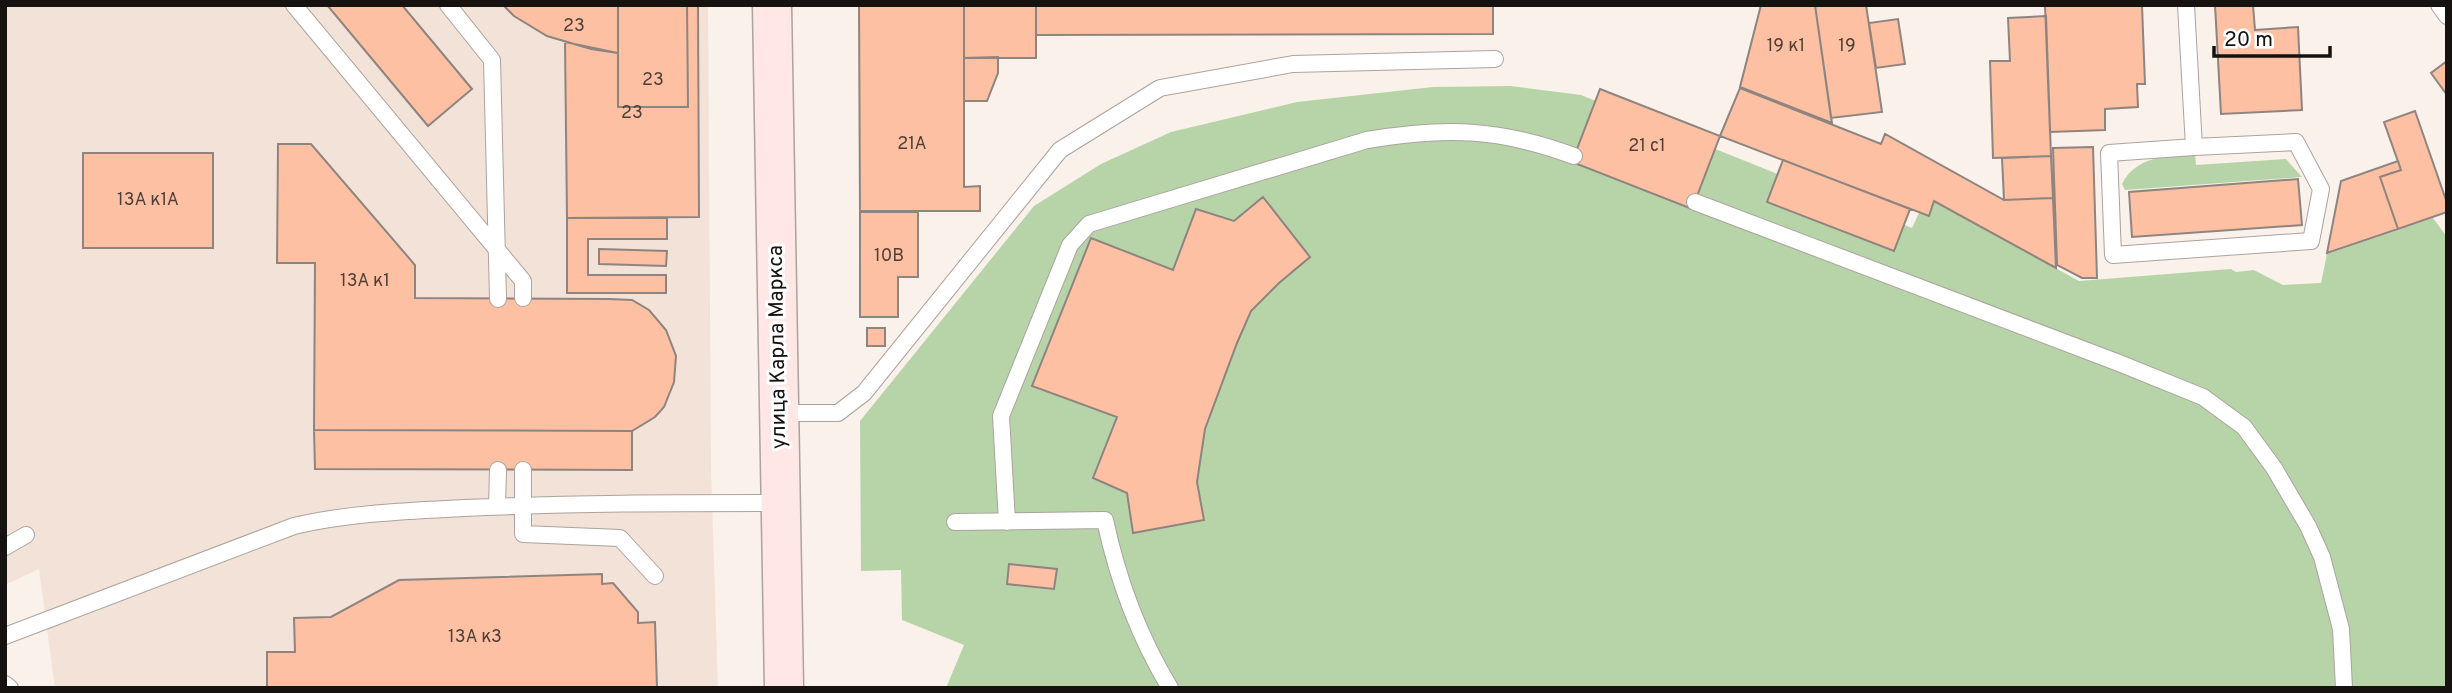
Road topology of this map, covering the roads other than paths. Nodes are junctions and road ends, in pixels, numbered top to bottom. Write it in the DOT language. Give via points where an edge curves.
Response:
graph roads {
  1 [pos="294,5"];
  2 [pos="449,5"];
  3 [pos="772,5"];
  4 [pos="2186,5"];
  5 [pos="2439,5"];
  6 [pos="2447,16"];
  7 [pos="1494,59"];
  8 [pos="2194,147"];
  9 [pos="1574,156"];
  10 [pos="1695,202"];
  11 [pos="498,250"];
  12 [pos="498,299"];
  13 [pos="523,299"];
  14 [pos="779,413"];
  15 [pos="498,470"];
  16 [pos="523,470"];
  17 [pos="781,503"];
  18 [pos="523,505"];
  19 [pos="498,506"];
  20 [pos="955,522"];
  21 [pos="1007,522"];
  22 [pos="26,535"];
  23 [pos="5,547"];
  24 [pos="655,576"];
  25 [pos="5,636"];
  26 [pos="5,684"];
  27 [pos="10,688"];
  28 [pos="784,688"];
  29 [pos="1170,688"];
  30 [pos="2344,688"];
  1 -- 11 [label="lane"];
  2 -- 11 [label="lane" via="492,60"];
  3 -- 14 [label="main road, улица Карла Маркса"];
  4 -- 8 [label="lane"];
  5 -- 6 [label="lane"];
  7 -- 14 [label="lane" via="1293,64 1160,88 1060,150 864,393 838,413"];
  8 -- 8 [label="lane" via="2296,142 2321,189 2311,241 2113,254 2109,152"];
  9 -- 21 [label="lane" via="1489,133 1409,133 1367,140 1089,224 1070,245 1002,416"];
  10 -- 30 [label="lane" via="2191,392 2244,427 2274,468 2322,557 2341,629"];
  11 -- 12 [label="lane"];
  11 -- 13 [label="lane" via="523,281"];
  14 -- 17 [label="main road, улица Карла Маркса"];
  15 -- 19 [label="lane"];
  16 -- 18 [label="lane"];
  17 -- 18 [label="lane"];
  17 -- 28 [label="main road, улица Карла Маркса"];
  18 -- 19 [label="lane"];
  18 -- 24 [label="lane" via="523,534 620,538"];
  19 -- 25 [label="lane" via="333,517 294,526"];
  20 -- 21 [label="lane"];
  21 -- 29 [label="lane" via="1105,520 1127,602"];
  22 -- 23 [label="lane"];
  26 -- 27 [label="lane"];
}
